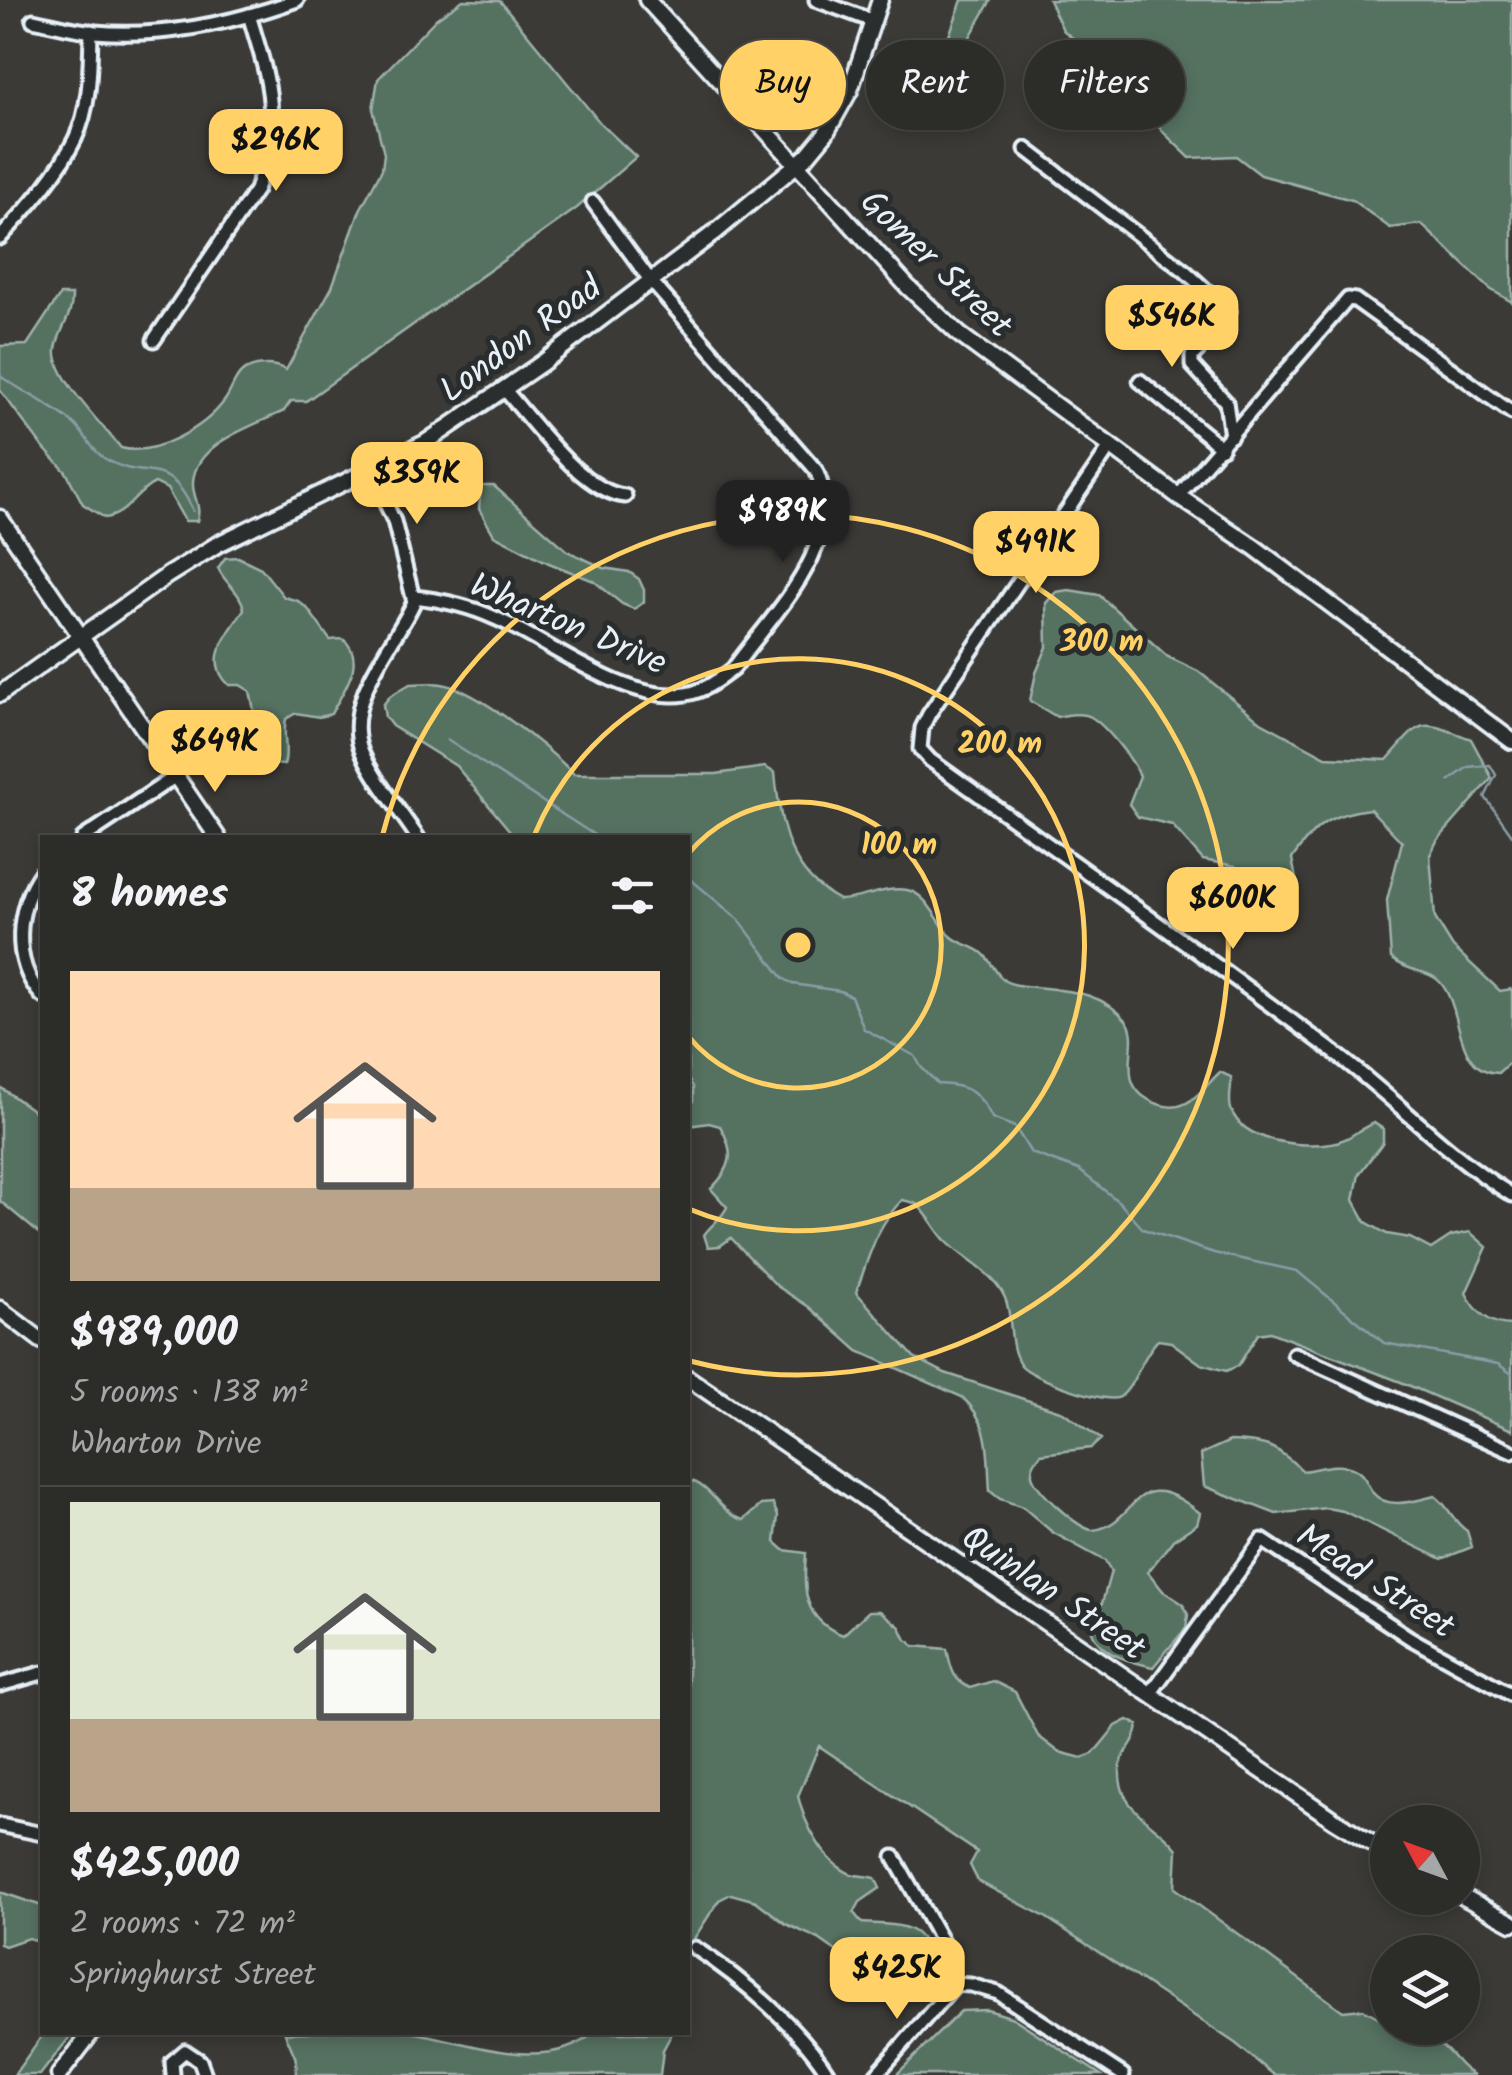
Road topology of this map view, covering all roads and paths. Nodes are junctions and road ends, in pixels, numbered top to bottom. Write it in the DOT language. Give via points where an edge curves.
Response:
graph roads {
  1 [pos="297,0"];
  2 [pos="646,0"];
  3 [pos="816,0"];
  4 [pos="880,0"];
  5 [pos="249,15"];
  6 [pos="33,20"];
  7 [pos="873,21"];
  8 [pos="92,31"];
  9 [pos="1026,148"];
  10 [pos="798,163"];
  11 [pos="593,202"];
  12 [pos="0,238"];
  13 [pos="650,280"];
  14 [pos="154,340"];
  15 [pos="1140,382"];
  16 [pos="504,388"];
  17 [pos="1512,413"];
  18 [pos="1231,436"];
  19 [pos="1110,447"];
  20 [pos="1222,448"];
  21 [pos="370,470"];
  22 [pos="625,496"];
  23 [pos="1178,496"];
  24 [pos="0,518"];
  25 [pos="414,596"];
  26 [pos="81,635"];
  27 [pos="0,694"];
  28 [pos="1512,741"];
  29 [pos="176,776"];
  30 [pos="88,835"];
  31 [pos="216,835"];
  32 [pos="416,835"];
  33 [pos="40,874"];
  34 [pos="40,993"];
  35 [pos="1512,1195"];
  36 [pos="0,1309"];
  37 [pos="40,1339"];
  38 [pos="1294,1354"];
  39 [pos="690,1379"];
  40 [pos="1512,1452"];
  41 [pos="40,1674"];
  42 [pos="0,1684"];
  43 [pos="1150,1694"];
  44 [pos="1512,1695"];
  45 [pos="0,1826"];
  46 [pos="40,1834"];
  47 [pos="1370,1842"];
  48 [pos="894,1857"];
  49 [pos="1480,1906"];
  50 [pos="1512,1924"];
  51 [pos="695,1948"];
  52 [pos="951,1984"];
  53 [pos="90,2035"];
  54 [pos="59,2075"];
  55 [pos="173,2075"];
  56 [pos="205,2075"];
  57 [pos="829,2075"];
  58 [pos="876,2075"];
  59 [pos="1122,2075"];
  1 -- 5 [label="street"];
  2 -- 10 [label="street, Gomer Street"];
  3 -- 7 [label="street"];
  4 -- 7 [label="street, London Road"];
  5 -- 8 [label="street" via="153,32"];
  5 -- 14 [label="street" via="271,99 264,164 256,190"];
  6 -- 8 [label="street"];
  7 -- 10 [label="street, London Road" via="838,116"];
  8 -- 12 [label="street" via="76,138"];
  9 -- 18 [label="street" via="1229,311 1192,364 1226,402"];
  10 -- 13 [label="street, London Road"];
  10 -- 19 [label="street, Gomer Street" via="908,287"];
  11 -- 13 [label="street, Wharton Drive"];
  13 -- 16 [label="street, London Road"];
  13 -- 25 [label="street, Wharton Drive" via="801,450 823,486 818,548 733,669 687,694 640,691 498,619"];
  15 -- 20 [label="street"];
  16 -- 21 [label="street, London Road" via="424,443"];
  16 -- 22 [label="street" via="584,476 603,491"];
  17 -- 18 [label="street" via="1348,299"];
  18 -- 20 [label="street"];
  19 -- 23 [label="street, Gomer Street"];
  19 -- 35 [label="street" via="924,724 918,745 1284,1014 1392,1097 1442,1146"];
  20 -- 23 [label="street"];
  21 -- 25 [label="street, Wharton Drive" via="394,521"];
  21 -- 26 [label="street, London Road" via="218,544"];
  23 -- 28 [label="street, Gomer Street"];
  24 -- 26 [label="street"];
  25 -- 32 [label="street" via="357,718 365,758"];
  26 -- 27 [label="street, London Road"];
  26 -- 29 [label="street"];
  29 -- 30 [label="street"];
  29 -- 31 [label="street"];
  33 -- 34 [label="street" via="26,899 21,935 28,977"];
  36 -- 37 [label="street"];
  38 -- 40 [label="street"];
  39 -- 43 [label="street, Quinlan Street"];
  41 -- 42 [label="street"];
  43 -- 44 [label="street, Mead Street" via="1262,1540 1410,1638"];
  43 -- 47 [label="street, Quinlan Street"];
  45 -- 46 [label="street"];
  48 -- 52 [label="street" via="948,1953"];
  49 -- 50 [label="street"];
  51 -- 57 [label="street" via="782,2020"];
  52 -- 58 [label="street"];
  52 -- 59 [label="street" via="998,1993"];
  53 -- 54 [label="street"];
  55 -- 56 [label="street" via="172,2062 185,2051 200,2061"];
}
